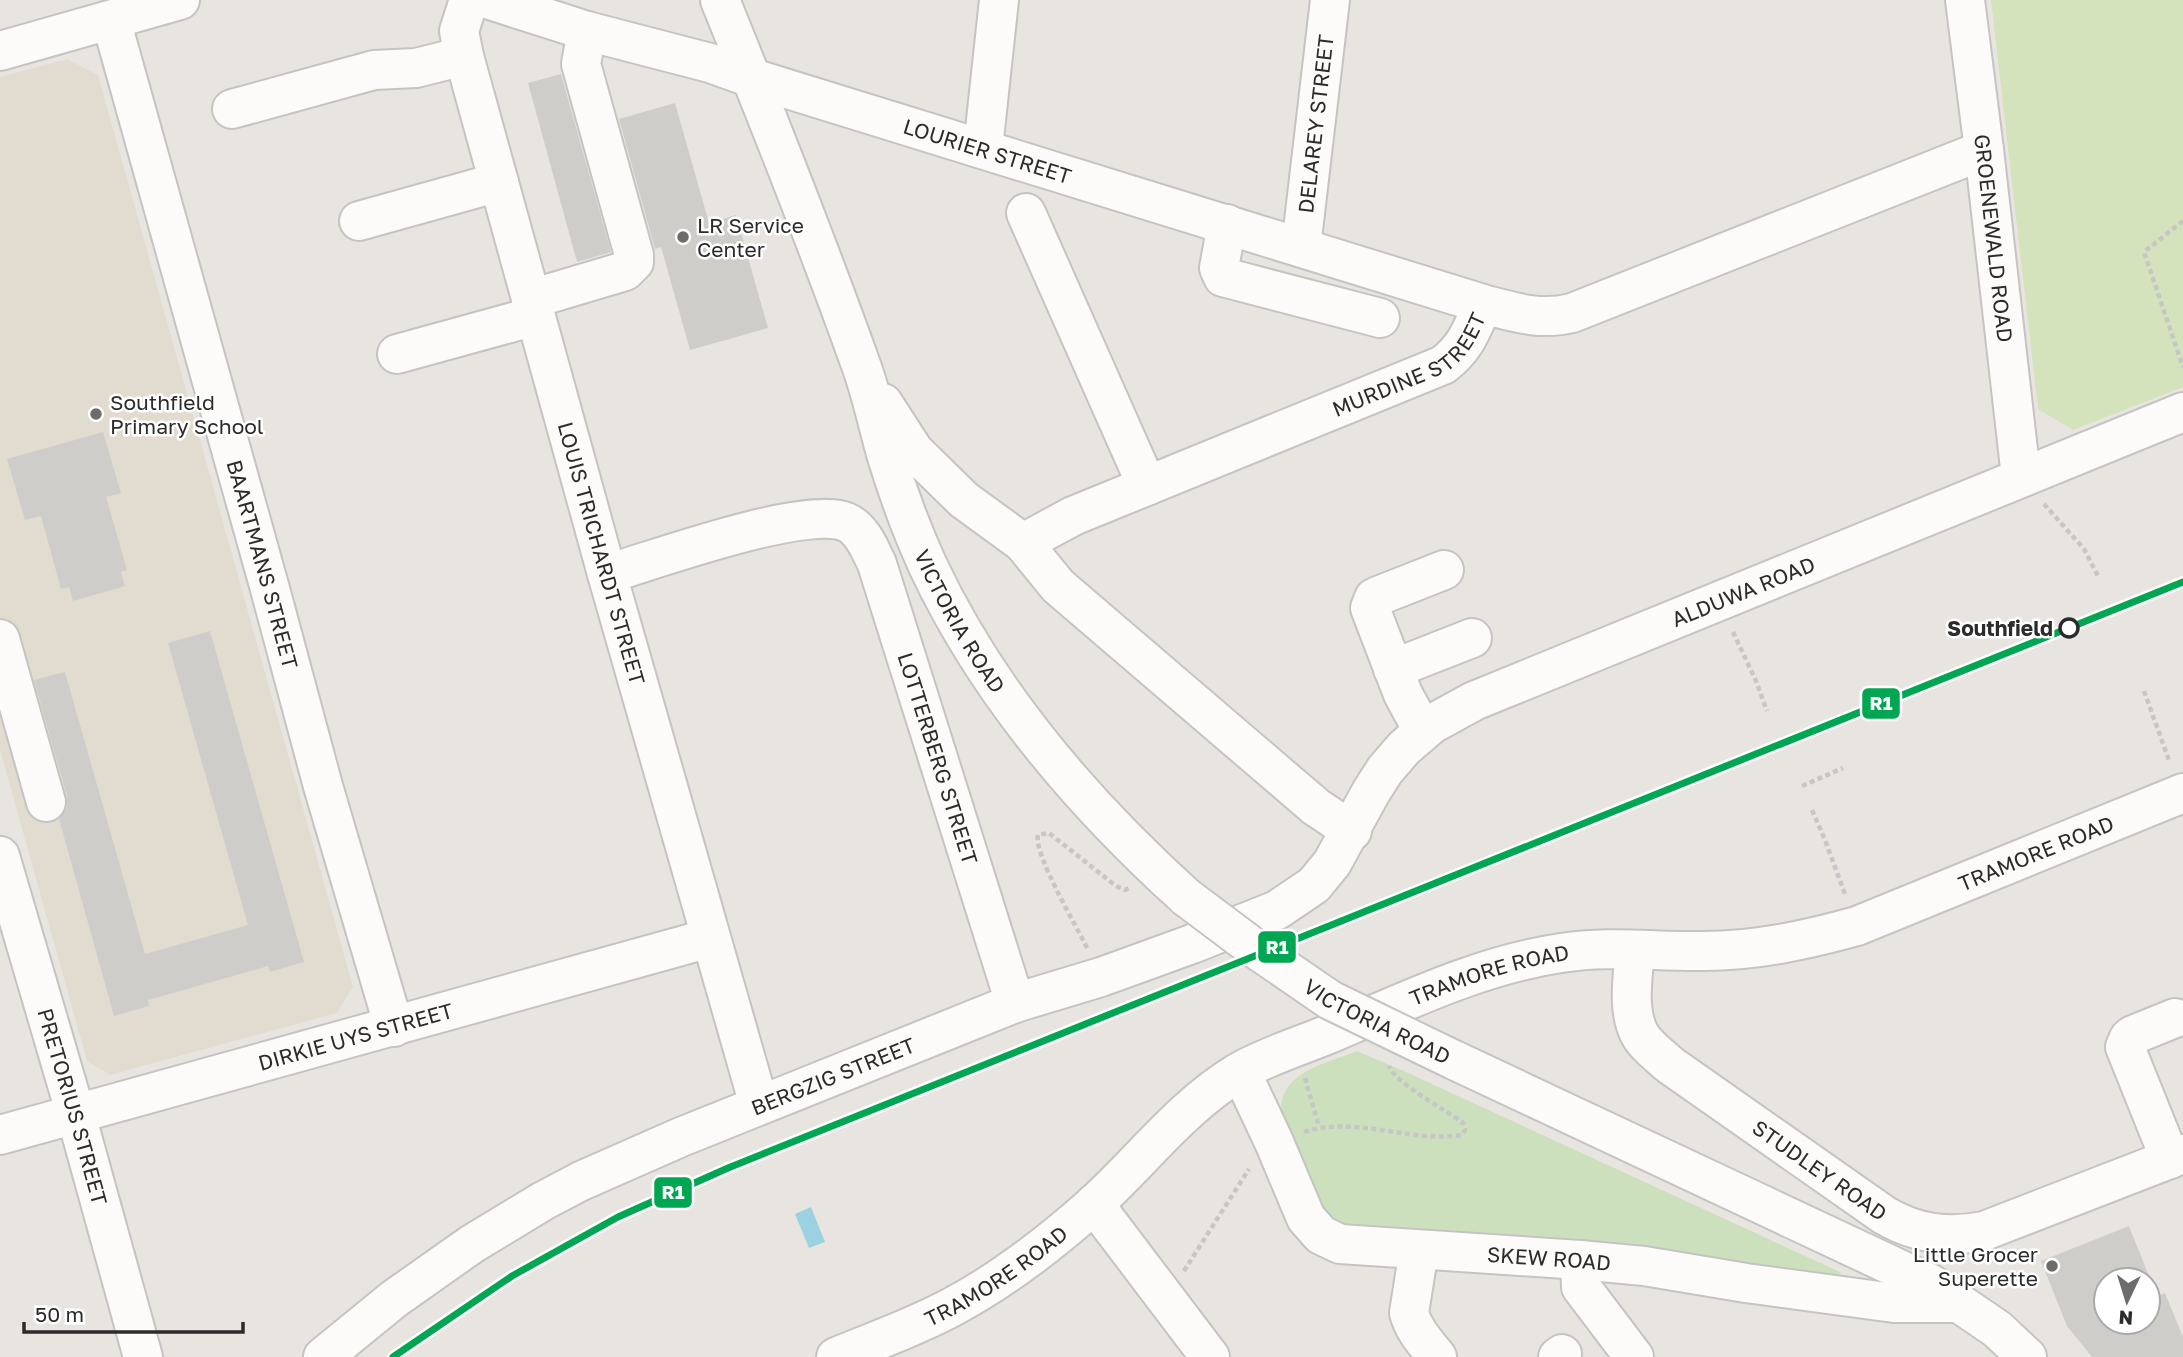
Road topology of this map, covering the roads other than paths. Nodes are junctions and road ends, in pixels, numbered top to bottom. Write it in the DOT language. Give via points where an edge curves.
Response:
graph roads {
  1 [pos="180,0"];
  2 [pos="720,0"];
  3 [pos="999,0"];
  4 [pos="1330,0"];
  5 [pos="1965,0"];
  6 [pos="493,1"];
  7 [pos="111,20"];
  8 [pos="587,31"];
  9 [pos="0,51"];
  10 [pos="464,56"];
  11 [pos="752,78"];
  12 [pos="232,109"];
  13 [pos="983,148"];
  14 [pos="1984,150"];
  15 [pos="499,182"];
  16 [pos="1026,213"];
  17 [pos="359,221"];
  18 [pos="1227,224"];
  19 [pos="1301,247"];
  20 [pos="1483,304"];
  21 [pos="533,307"];
  22 [pos="1380,318"];
  23 [pos="397,354"];
  24 [pos="862,368"];
  25 [pos="2183,412"];
  26 [pos="2021,477"];
  27 [pos="1147,486"];
  28 [pos="1023,543"];
  29 [pos="1444,570"];
  30 [pos="607,574"];
  31 [pos="1472,638"];
  32 [pos="0,639"];
  33 [pos="1393,669"];
  34 [pos="1423,730"];
  35 [pos="2183,795"];
  36 [pos="46,802"];
  37 [pos="1352,831"];
  38 [pos="0,856"];
  39 [pos="710,938"];
  40 [pos="1635,950"];
  41 [pos="1015,1003"];
  42 [pos="2175,1018"];
  43 [pos="394,1027"];
  44 [pos="1241,1072"];
  45 [pos="759,1105"];
  46 [pos="76,1115"];
  47 [pos="0,1135"];
  48 [pos="2176,1156"];
  49 [pos="1094,1204"];
  50 [pos="1419,1250"];
  51 [pos="1580,1260"];
  52 [pos="1959,1303"];
  53 [pos="1627,1355"];
  54 [pos="143,1357"];
  55 [pos="323,1357"];
  56 [pos="836,1357"];
  57 [pos="1210,1357"];
  58 [pos="1437,1357"];
  59 [pos="2027,1357"];
  1 -- 7 [label="street"];
  2 -- 11 [label="street, VICTORIA ROAD"];
  3 -- 13 [label="street"];
  4 -- 19 [label="street, DELAREY STREET"];
  5 -- 14 [label="street, GROENEWALD ROAD"];
  6 -- 8 [label="street, LOURIER STREET"];
  6 -- 10 [label="street, LOUIS TRICHARDT STREET" via="460,31"];
  7 -- 9 [label="street"];
  7 -- 43 [label="street, BAARTMANS STREET"];
  8 -- 11 [label="street, LOURIER STREET"];
  8 -- 21 [label="street" via="581,64 634,262 625,271"];
  10 -- 12 [label="street" via="416,68 374,70"];
  10 -- 15 [label="street, LOUIS TRICHARDT STREET"];
  11 -- 13 [label="street, LOURIER STREET"];
  11 -- 24 [label="street, VICTORIA ROAD"];
  13 -- 18 [label="street, LOURIER STREET"];
  14 -- 20 [label="street, MURDINE STREET" via="1572,313 1546,318"];
  14 -- 26 [label="street, GROENEWALD ROAD"];
  15 -- 17 [label="street"];
  15 -- 21 [label="street, LOUIS TRICHARDT STREET"];
  16 -- 27 [label="street"];
  18 -- 19 [label="street, LOURIER STREET"];
  18 -- 22 [label="street" via="1219,268 1223,277"];
  19 -- 20 [label="street, LOURIER STREET"];
  20 -- 27 [label="street, MURDINE STREET" via="1467,340 1443,365"];
  21 -- 23 [label="street"];
  21 -- 30 [label="street, LOUIS TRICHARDT STREET"];
  24 -- 28 [label="street, VICTORIA ROAD" via="915,451 964,500"];
  24 -- 52 [label="street, VICTORIA ROAD, bridge" via="887,457 928,566 991,678 1076,788 1186,897 1330,1000 1896,1267"];
  25 -- 26 [label="street, ALDUWA ROAD"];
  26 -- 34 [label="street, ALDUWA ROAD" via="1474,701"];
  27 -- 28 [label="street, MURDINE STREET" via="1073,516"];
  28 -- 37 [label="street, VICTORIA ROAD" via="1068,596 1316,807"];
  29 -- 33 [label="street" via="1371,603"];
  30 -- 39 [label="street, LOUIS TRICHARDT STREET"];
  30 -- 41 [label="street, LOTTERBERG STREET" via="789,522 831,517 860,534 877,564"];
  31 -- 33 [label="street"];
  32 -- 36 [label="street"];
  33 -- 34 [label="street"];
  34 -- 37 [label="street, ALDUWA ROAD" via="1385,770"];
  35 -- 40 [label="street, TRAMORE ROAD" via="1857,926 1761,948"];
  37 -- 41 [label="street, BERGZIG STREET" via="1314,885 1277,910 1101,977"];
  38 -- 46 [label="street, PRETORIUS STREET"];
  39 -- 43 [label="street, DIRKIE UYS STREET"];
  39 -- 45 [label="street, LOUIS TRICHARDT STREET"];
  40 -- 44 [label="street, TRAMORE ROAD" via="1563,952 1503,965"];
  40 -- 48 [label="street, STUDLEY ROAD" via="1634,1018 1649,1046 1884,1215 1910,1228 1954,1236 1984,1231"];
  41 -- 45 [label="street, BERGZIG STREET"];
  42 -- 48 [label="street" via="2133,1035 2125,1047"];
  43 -- 46 [label="street, DIRKIE UYS STREET"];
  44 -- 49 [label="street, TRAMORE ROAD" via="1178,1119"];
  44 -- 50 [label="street, SKEW ROAD" via="1313,1227 1330,1241 1349,1247"];
  45 -- 55 [label="street, BERGZIG STREET" via="617,1164 543,1201 394,1299"];
  46 -- 47 [label="street, DIRKIE UYS STREET"];
  46 -- 54 [label="street, PRETORIUS STREET"];
  49 -- 56 [label="street, TRAMORE ROAD" via="1056,1238 985,1288 939,1314"];
  49 -- 57 [label="street"];
  50 -- 51 [label="street, SKEW ROAD"];
  50 -- 58 [label="street" via="1409,1313"];
  51 -- 52 [label="street, SKEW ROAD" via="1894,1303"];
  51 -- 53 [label="street" via="1581,1287"];
  52 -- 59 [label="street, VICTORIA ROAD"];
}
